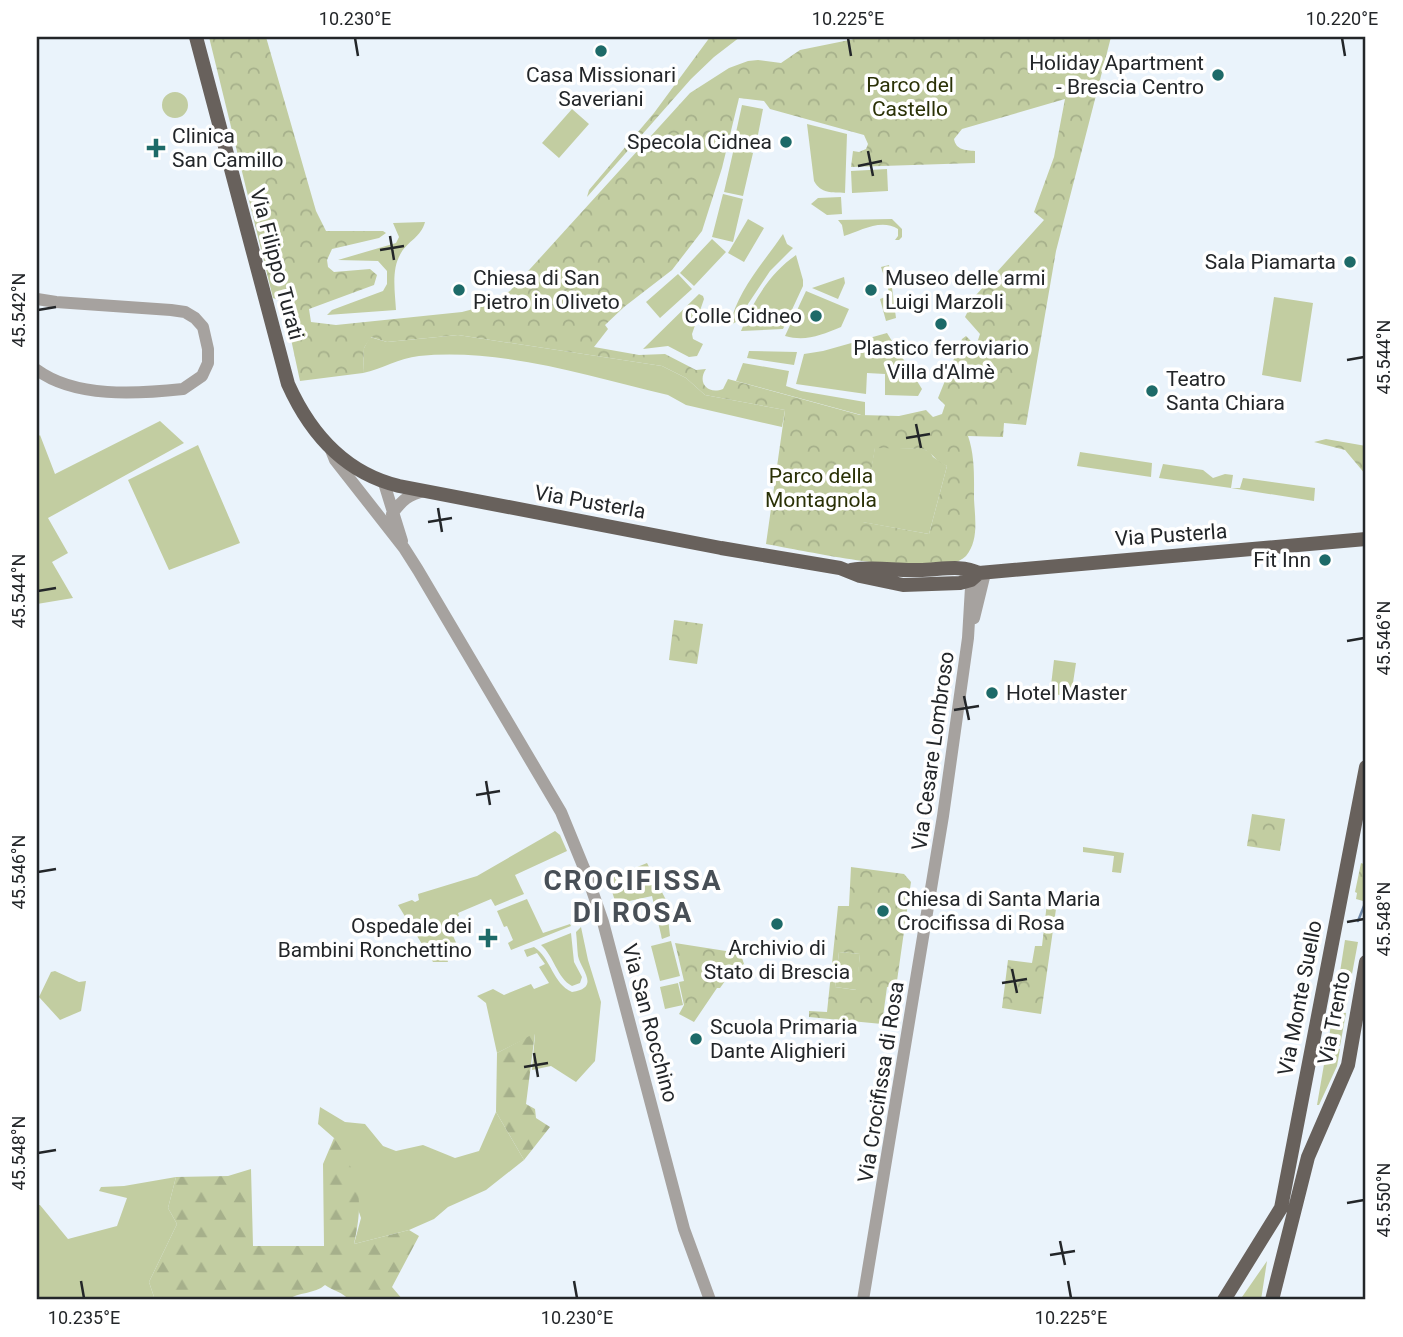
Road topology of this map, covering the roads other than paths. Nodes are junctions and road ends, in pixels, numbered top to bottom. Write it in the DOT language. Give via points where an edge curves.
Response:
graph roads {
  1 [pos="196,37"];
  2 [pos="37,299"];
  3 [pos="37,370"];
  4 [pos="331,450"];
  5 [pos="384,482"];
  6 [pos="426,491"];
  7 [pos="392,513"];
  8 [pos="1366,539"];
  9 [pos="404,548"];
  10 [pos="982,573"];
  11 [pos="1366,767"];
  12 [pos="935,870"];
  13 [pos="1366,962"];
  14 [pos="1281,1208"];
  15 [pos="1289,1228"];
  16 [pos="1266,1233"];
  17 [pos="1273,1294"];
  18 [pos="710,1300"];
  19 [pos="863,1300"];
  20 [pos="1224,1300"];
  1 -- 4 [label="main road, Via Filippo Turati" via="284,370 302,412"];
  2 -- 3 [label="street" via="186,312 203,327 208,349 202,376 183,389 82,390"];
  4 -- 5 [label="main road, Via Pusterla" via="359,471"];
  4 -- 9 [label="street, Via San Rocchino"];
  5 -- 6 [label="main road, Via Pusterla"];
  5 -- 7 [label="street, Via San Rocchino"];
  6 -- 7 [label="street" via="404,498"];
  6 -- 10 [label="main road, Via Pusterla" via="850,570 959,568"];
  7 -- 9 [label="street, Via San Rocchino"];
  8 -- 10 [label="main road, Via Pusterla"];
  9 -- 18 [label="street, Via San Rocchino" via="569,831 598,907 684,1229"];
  10 -- 12 [label="street, Via Cesare Lombroso" via="968,638"];
  11 -- 14 [label="main road, Via Monte Suello"];
  12 -- 19 [label="street, Via Crocifissa di Rosa"];
  13 -- 15 [label="main road, Via Trento" via="1348,1065 1308,1157"];
  14 -- 15 [label="main road" via="1283,1232"];
  14 -- 16 [label="main road, Via Monte Suello"];
  15 -- 17 [label="main road"];
  16 -- 17 [label="main road" via="1273,1250"];
  16 -- 20 [label="main road, Via Monte Suello"];
}
